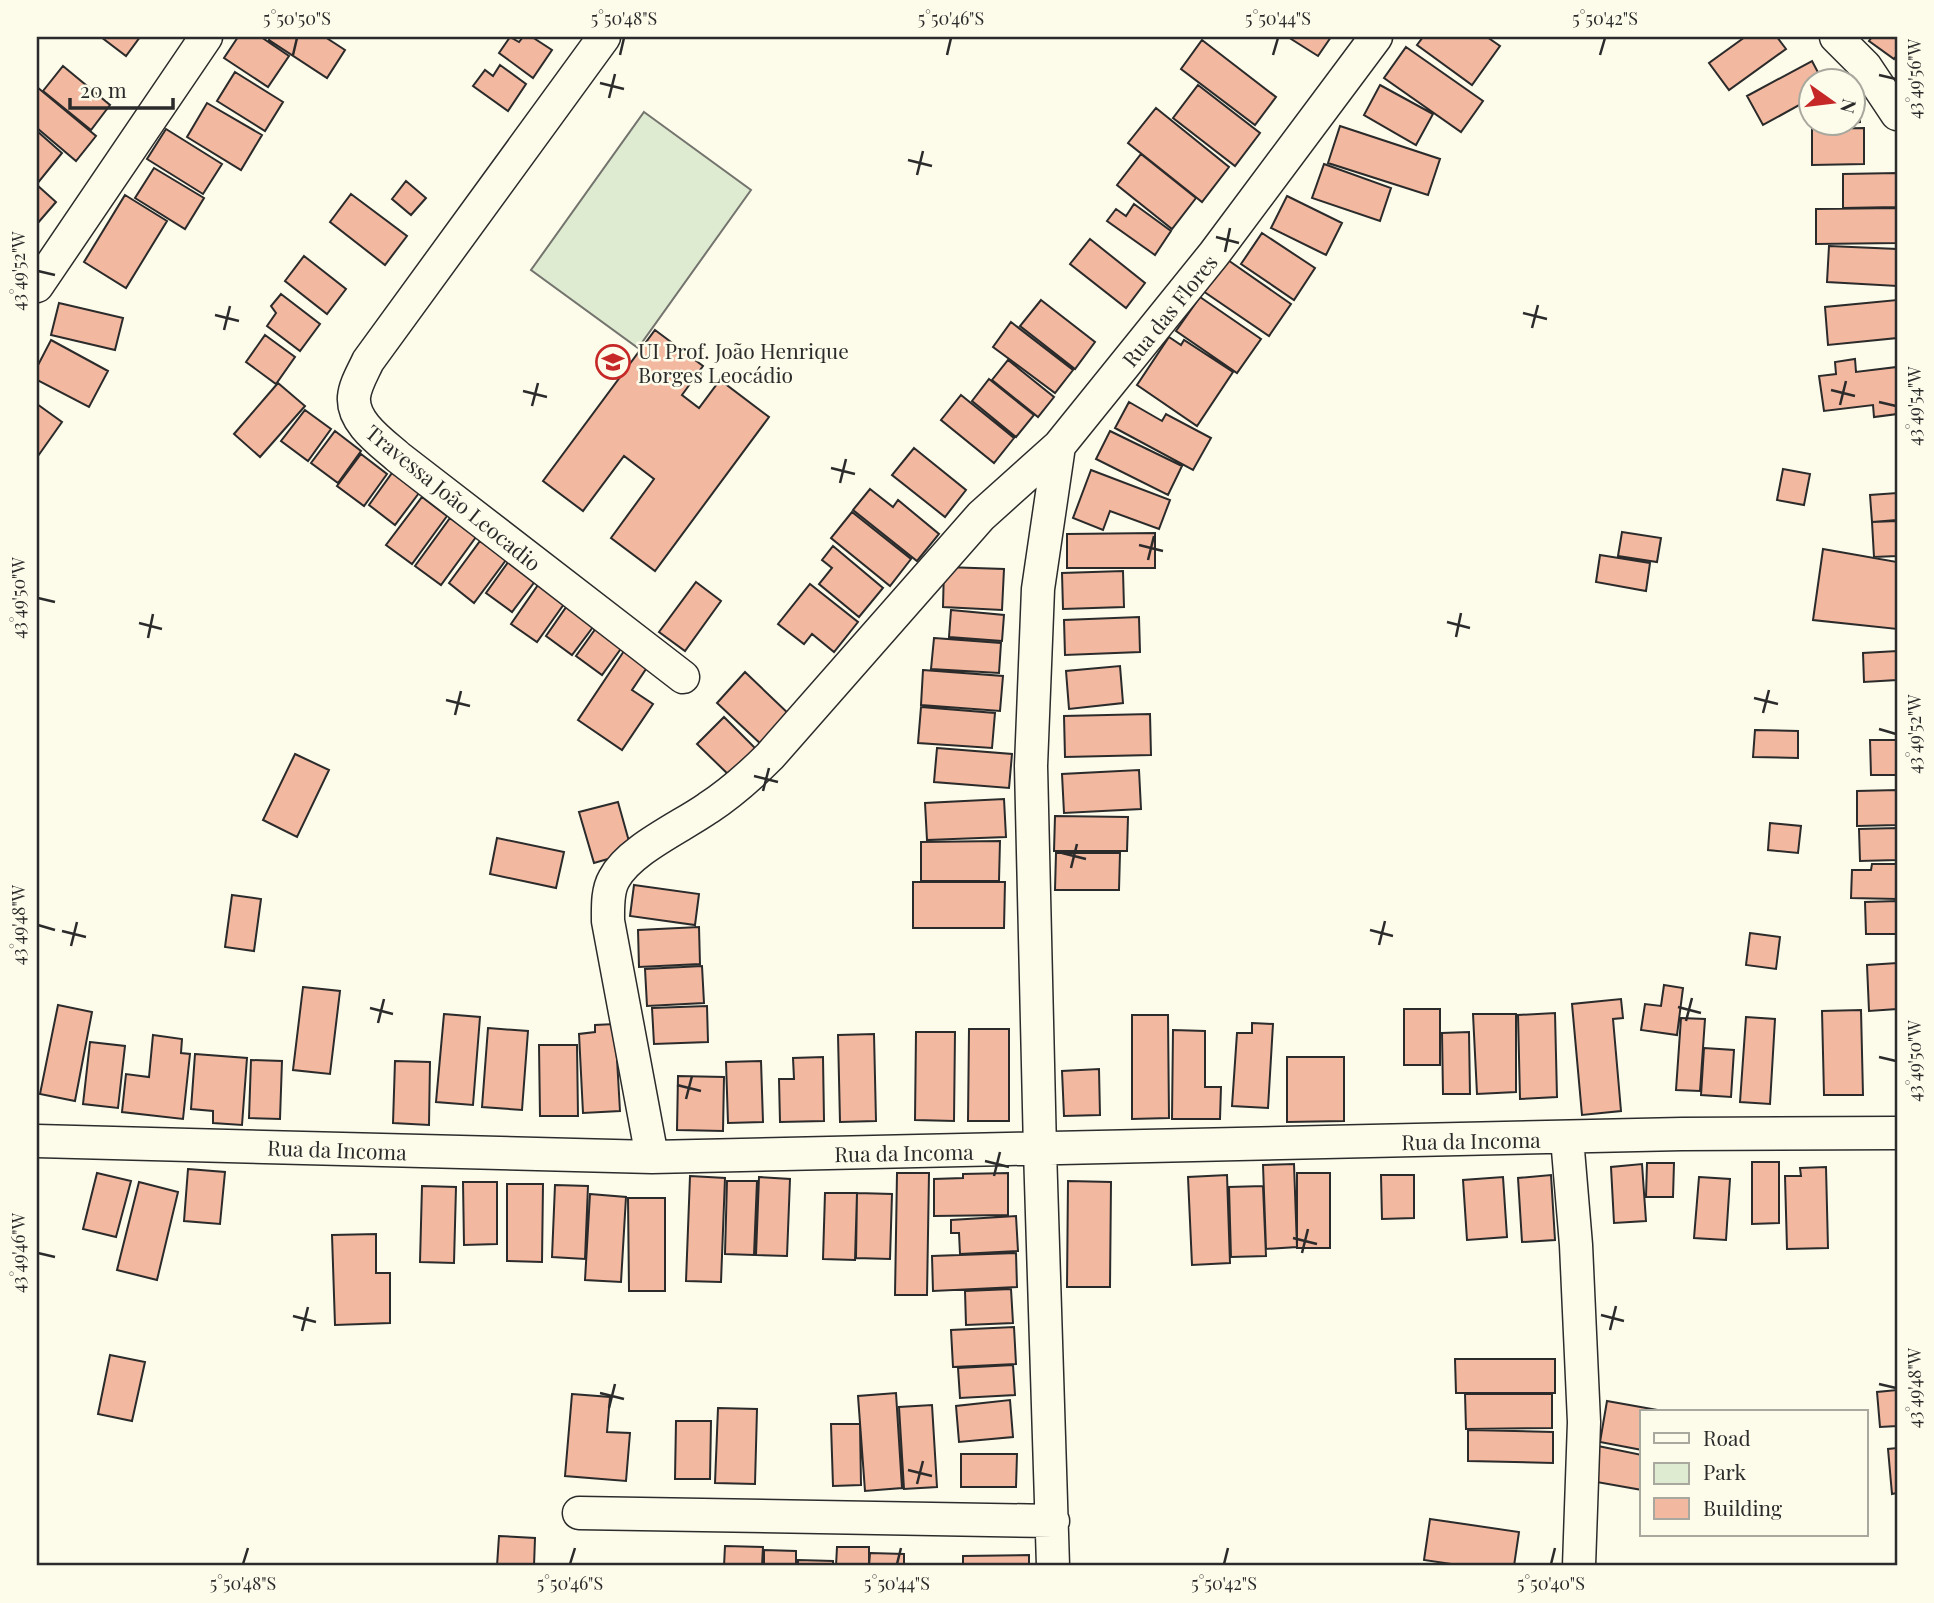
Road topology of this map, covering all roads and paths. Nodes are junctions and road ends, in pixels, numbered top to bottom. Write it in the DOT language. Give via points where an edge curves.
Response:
graph roads {
  1 [pos="206,37"];
  2 [pos="604,37"];
  3 [pos="1376,37"];
  4 [pos="1836,37"];
  5 [pos="1897,114"];
  6 [pos="37,286"];
  7 [pos="1059,446"];
  8 [pos="683,677"];
  9 [pos="1897,1133"];
  10 [pos="1567,1138"];
  11 [pos="37,1141"];
  12 [pos="1040,1150"];
  13 [pos="652,1157"];
  14 [pos="579,1513"];
  15 [pos="1053,1521"];
  16 [pos="1054,1566"];
  17 [pos="1579,1566"];
  1 -- 6 [label="street"];
  2 -- 8 [label="street, Travessa João Leocadio" via="368,361 354,407 360,420 398,457"];
  3 -- 7 [label="street, Rua das Flores" via="1214,254"];
  4 -- 5 [label="street" via="1865,66"];
  7 -- 12 [label="street" via="1038,589 1032,752"];
  7 -- 13 [label="street, Rua das Flores" via="981,516 755,771 641,852 613,879 608,921"];
  9 -- 10 [label="street, Rua da Incoma"];
  10 -- 12 [label="street, Rua da Incoma"];
  10 -- 17 [label="street" via="1584,1422"];
  11 -- 13 [label="street, Rua da Incoma"];
  12 -- 13 [label="street, Rua da Incoma"];
  12 -- 15 [label="street"];
  14 -- 15 [label="street"];
  15 -- 16 [label="street"];
}
